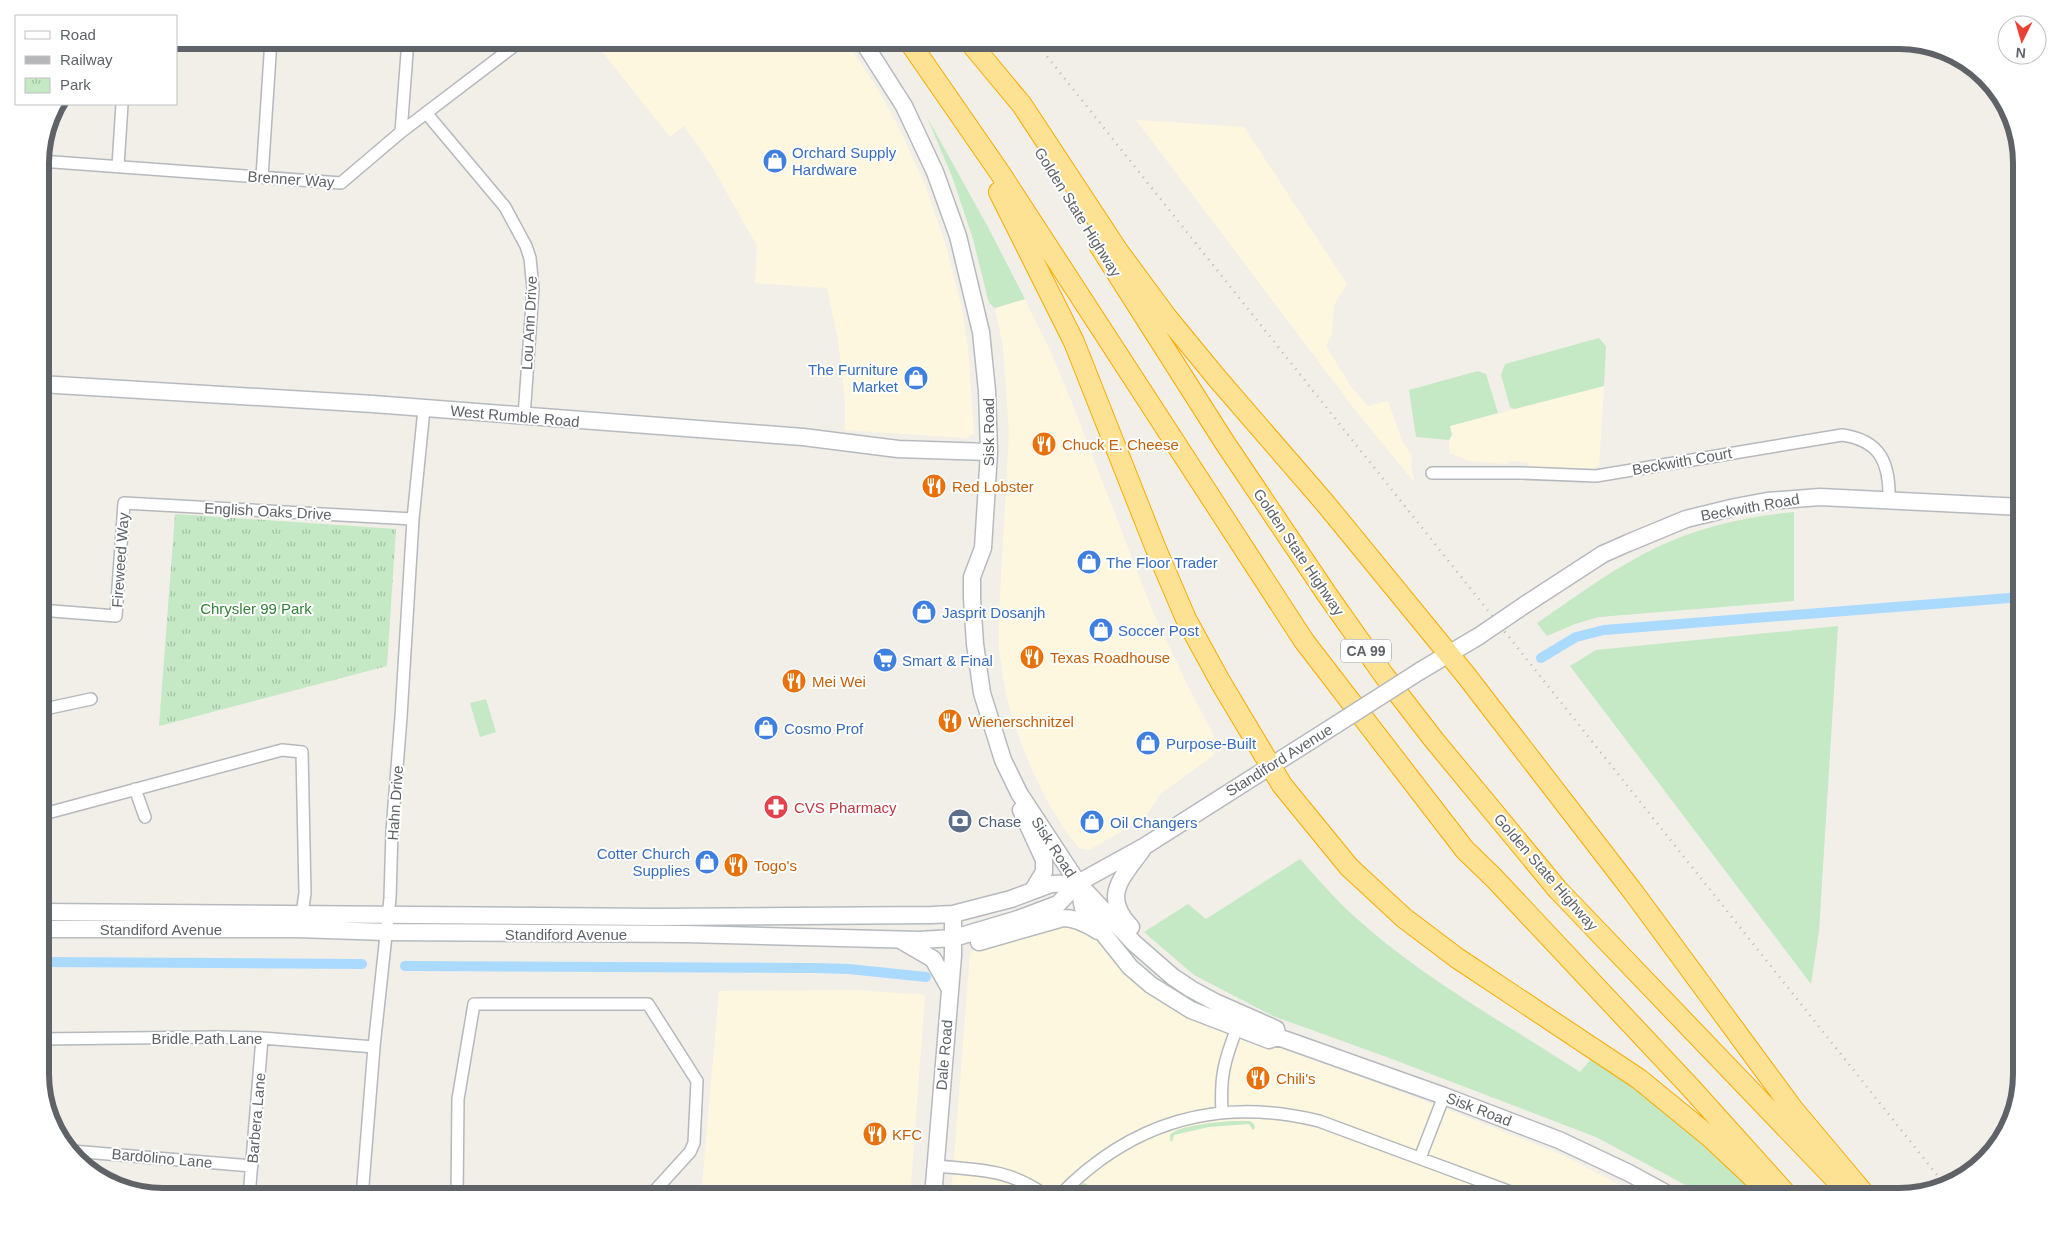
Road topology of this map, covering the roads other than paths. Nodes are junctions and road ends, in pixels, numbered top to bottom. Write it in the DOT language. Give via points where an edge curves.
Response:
graph roads {
  1 [pos="270,49"];
  2 [pos="407,49"];
  3 [pos="510,49"];
  4 [pos="868,49"];
  5 [pos="915,49"];
  6 [pos="972,49"];
  7 [pos="974,49"];
  8 [pos="934,75"];
  9 [pos="122,105"];
  10 [pos="427,114"];
  11 [pos="401,132"];
  12 [pos="49,162"];
  13 [pos="118,166"];
  14 [pos="262,177"];
  15 [pos="49,385"];
  16 [pos="424,409"];
  17 [pos="524,417"];
  18 [pos="989,452"];
  19 [pos="1432,473"];
  20 [pos="1889,499"];
  21 [pos="124,503"];
  22 [pos="2013,506"];
  23 [pos="413,519"];
  24 [pos="49,611"];
  25 [pos="1479,636"];
  26 [pos="1448,654"];
  27 [pos="91,699"];
  28 [pos="49,708"];
  29 [pos="1271,765"];
  30 [pos="135,790"];
  31 [pos="1020,792"];
  32 [pos="49,813"];
  33 [pos="145,817"];
  34 [pos="1145,846"];
  35 [pos="1078,883"];
  36 [pos="1033,890"];
  37 [pos="49,912"];
  38 [pos="302,914"];
  39 [pos="953,914"];
  40 [pos="387,924"];
  41 [pos="49,928"];
  42 [pos="1104,935"];
  43 [pos="954,938"];
  44 [pos="898,939"];
  45 [pos="950,989"];
  46 [pos="1215,1002"];
  47 [pos="1236,1028"];
  48 [pos="1278,1037"];
  49 [pos="262,1038"];
  50 [pos="49,1039"];
  51 [pos="374,1047"];
  52 [pos="1444,1096"];
  53 [pos="1222,1112"];
  54 [pos="79,1152"];
  55 [pos="1420,1158"];
  56 [pos="252,1166"];
  57 [pos="936,1166"];
  58 [pos="250,1188"];
  59 [pos="363,1188"];
  60 [pos="457,1188"];
  61 [pos="657,1188"];
  62 [pos="934,1188"];
  63 [pos="1034,1188"];
  64 [pos="1068,1188"];
  65 [pos="1500,1188"];
  66 [pos="1656,1188"];
  67 [pos="1764,1188"];
  68 [pos="1782,1188"];
  69 [pos="1843,1188"];
  70 [pos="1859,1188"];
  1 -- 14 [label="street"];
  2 -- 11 [label="street"];
  3 -- 10 [label="street, Brenner Way"];
  4 -- 18 [label="main road, Sisk Road" via="914,125 958,236 981,332 988,392"];
  5 -- 8 [label="highway, CA 99"];
  6 -- 69 [label="highway, Golden State Highway / CA 99" via="1225,443 1383,674 1558,890"];
  7 -- 26 [label="highway" via="1022,105 1118,251 1166,316"];
  8 -- 29 [label="highway" via="1060,310 1186,619"];
  8 -- 68 [label="highway, CA 99" via="1304,641 1465,850"];
  9 -- 13 [label="street"];
  10 -- 11 [label="street, Brenner Way"];
  10 -- 17 [label="street, Lou Ann Drive" via="505,207 528,252 533,289"];
  11 -- 14 [label="street, Brenner Way" via="341,183"];
  12 -- 13 [label="street, Brenner Way"];
  13 -- 14 [label="street, Brenner Way"];
  15 -- 16 [label="main road, West Rumble Road"];
  16 -- 17 [label="main road, West Rumble Road"];
  16 -- 23 [label="street, Hahn Drive"];
  17 -- 18 [label="main road, West Rumble Road" via="803,437 898,449"];
  18 -- 31 [label="main road, Sisk Road" via="984,548 972,577 975,644 990,723 1003,760"];
  19 -- 20 [label="street, Beckwith Court" via="1596,476 1842,435 1866,441 1882,458 1889,479"];
  20 -- 22 [label="main road, Beckwith Road"];
  20 -- 25 [label="main road, Beckwith Road, bridge" via="1795,498 1735,506 1686,519 1604,554"];
  21 -- 23 [label="street, English Oaks Drive"];
  21 -- 24 [label="street, Fireweed Way" via="116,616"];
  23 -- 40 [label="street, Hahn Drive"];
  25 -- 26 [label="main road, Standiford Avenue"];
  26 -- 29 [label="main road, Standiford Avenue, bridge"];
  26 -- 70 [label="highway" via="1634,893 1793,1109"];
  27 -- 28 [label="street"];
  29 -- 34 [label="main road, Standiford Avenue"];
  29 -- 67 [label="highway" via="1282,785 1319,832 1349,867 1397,912 1458,958 1640,1079 1710,1137"];
  30 -- 32 [label="street"];
  30 -- 33 [label="street"];
  30 -- 38 [label="street" via="282,750 302,752 305,893"];
  31 -- 35 [label="main road, Sisk Road"];
  31 -- 36 [label="main road" via="1021,813 1044,860 1044,872"];
  34 -- 35 [label="main road, Standiford Avenue"];
  34 -- 46 [label="main road" via="1118,884 1117,907 1128,925 1154,952"];
  35 -- 36 [label="main road, Standiford Avenue" via="1052,884"];
  35 -- 42 [label="main road, Sisk Road" via="1082,908"];
  35 -- 43 [label="main road, Standiford Avenue" via="1058,904 1018,920"];
  35 -- 46 [label="main road, Sisk Road" via="1134,943 1172,977"];
  36 -- 39 [label="main road, Standiford Avenue"];
  37 -- 38 [label="main road, Standiford Avenue"];
  38 -- 40 [label="main road, Standiford Avenue"];
  39 -- 40 [label="main road, Standiford Avenue"];
  39 -- 43 [label="main road, Dale Road"];
  40 -- 41 [label="main road, Standiford Avenue" via="298,928"];
  40 -- 44 [label="main road, Standiford Avenue"];
  40 -- 51 [label="street, Hahn Drive"];
  42 -- 43 [label="main road" via="1085,923 1058,918 975,943"];
  42 -- 47 [label="main road, Sisk Road" via="1130,967 1151,985 1191,1010"];
  43 -- 44 [label="main road, Standiford Avenue"];
  43 -- 45 [label="main road, Dale Road"];
  44 -- 45 [label="main road" via="933,959"];
  45 -- 57 [label="main road, Dale Road"];
  46 -- 48 [label="main road, Sisk Road" via="1276,1029"];
  47 -- 48 [label="main road, Sisk Road" via="1268,1040"];
  47 -- 53 [label="street" via="1222,1075"];
  48 -- 52 [label="main road, Sisk Road"];
  49 -- 50 [label="street, Bridle Path Lane"];
  49 -- 51 [label="street, Bridle Path Lane"];
  49 -- 56 [label="street, Barbera Lane"];
  51 -- 59 [label="street, Hahn Drive"];
  52 -- 55 [label="street"];
  52 -- 66 [label="main road, Sisk Road" via="1567,1144"];
  53 -- 55 [label="street" via="1260,1111 1296,1116 1325,1123"];
  53 -- 64 [label="street" via="1178,1121 1130,1141 1095,1162"];
  54 -- 56 [label="street, Bardolino Lane"];
  55 -- 65 [label="street"];
  56 -- 58 [label="street, Barbera Lane"];
  57 -- 62 [label="main road, Dale Road"];
  57 -- 63 [label="street" via="1000,1172"];
  60 -- 61 [label="street" via="458,1100 474,1004 648,1004 697,1080 694,1143 690,1152"];
}
